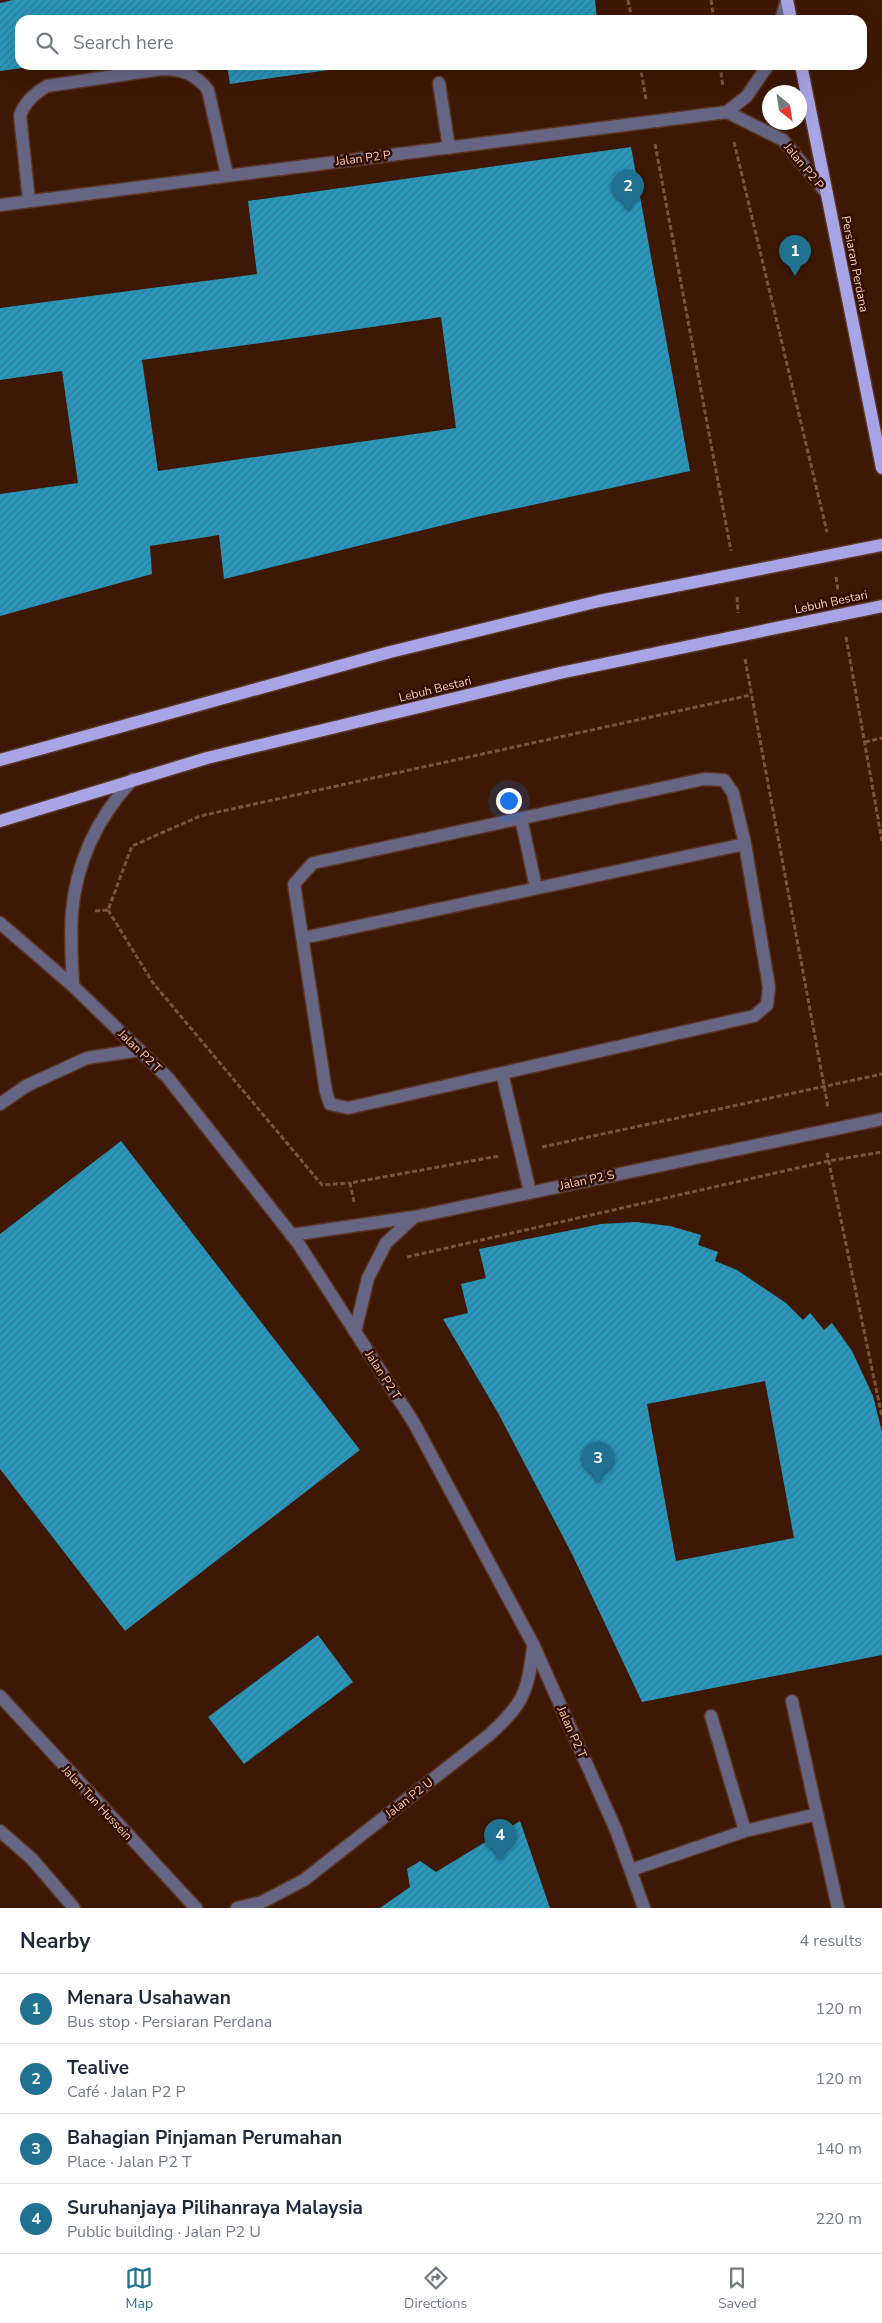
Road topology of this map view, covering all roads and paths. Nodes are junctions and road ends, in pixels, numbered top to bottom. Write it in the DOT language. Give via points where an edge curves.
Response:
graph roads {
  1 [pos="628,0"];
  2 [pos="711,0"];
  3 [pos="787,0"];
  4 [pos="631,15"];
  5 [pos="713,15"];
  6 [pos="782,15"];
  7 [pos="790,15"];
  8 [pos="155,70"];
  9 [pos="178,70"];
  10 [pos="641,70"];
  11 [pos="721,70"];
  12 [pos="765,70"];
  13 [pos="801,70"];
  14 [pos="439,83"];
  15 [pos="727,112"];
  16 [pos="650,122"];
  17 [pos="449,148"];
  18 [pos="227,175"];
  19 [pos="827,194"];
  20 [pos="29,201"];
  21 [pos="0,205"];
  22 [pos="882,468"];
  23 [pos="882,545"];
  24 [pos="832,555"];
  25 [pos="736,574"];
  26 [pos="882,606"];
  27 [pos="842,614"];
  28 [pos="740,635"];
  29 [pos="751,695"];
  30 [pos="882,738"];
  31 [pos="865,742"];
  32 [pos="2,759"];
  33 [pos="133,780"];
  34 [pos="521,818"];
  35 [pos="0,821"];
  36 [pos="882,841"];
  37 [pos="745,844"];
  38 [pos="536,888"];
  39 [pos="108,910"];
  40 [pos="72,913"];
  41 [pos="0,923"];
  42 [pos="303,938"];
  43 [pos="73,986"];
  44 [pos="140,1050"];
  45 [pos="502,1073"];
  46 [pos="882,1074"];
  47 [pos="825,1085"];
  48 [pos="0,1104"];
  49 [pos="882,1119"];
  50 [pos="827,1129"];
  51 [pos="520,1152"];
  52 [pos="882,1152"];
  53 [pos="828,1161"];
  54 [pos="350,1183"];
  55 [pos="530,1192"];
  56 [pos="414,1217"];
  57 [pos="360,1225"];
  58 [pos="291,1235"];
  59 [pos="386,1244"];
  60 [pos="355,1332"];
  61 [pos="882,1417"];
  62 [pos="533,1644"];
  63 [pos="0,1696"];
  64 [pos="792,1701"];
  65 [pos="711,1716"];
  66 [pos="817,1814"];
  67 [pos="0,1831"];
  68 [pos="745,1831"];
  69 [pos="631,1870"];
  70 [pos="74,1908"];
  71 [pos="196,1908"];
  72 [pos="237,1908"];
  73 [pos="644,1908"];
  74 [pos="838,1908"];
  1 -- 4 [label="path"];
  2 -- 5 [label="path"];
  3 -- 6 [label="street"];
  3 -- 7 [label="main road"];
  8 -- 20 [label="street" via="47,86 34,94 20,115"];
  9 -- 18 [label="street" via="200,79 208,90"];
  10 -- 16 [label="path"];
  11 -- 15 [label="path"];
  12 -- 15 [label="street" via="747,96"];
  13 -- 19 [label="main road, Persiaran Perdana"];
  14 -- 17 [label="street"];
  15 -- 16 [label="street, Jalan P2 P"];
  15 -- 19 [label="street, Jalan P2 P" via="783,140"];
  15 -- 24 [label="path"];
  16 -- 17 [label="street, Jalan P2 P"];
  16 -- 25 [label="path"];
  17 -- 18 [label="street, Jalan P2 P"];
  18 -- 20 [label="street, Jalan P2 P"];
  19 -- 22 [label="main road, Persiaran Perdana"];
  20 -- 21 [label="street, Jalan P2 P"];
  23 -- 24 [label="main road"];
  24 -- 25 [label="main road"];
  24 -- 27 [label="path"];
  25 -- 28 [label="path"];
  25 -- 32 [label="main road" via="599,601 390,652"];
  26 -- 27 [label="main road, Lebuh Bestari"];
  27 -- 28 [label="main road, Lebuh Bestari"];
  27 -- 31 [label="path"];
  28 -- 29 [label="path"];
  28 -- 33 [label="main road, Lebuh Bestari" via="560,673 207,758"];
  29 -- 39 [label="path" via="200,816 132,846"];
  29 -- 47 [label="path"];
  30 -- 31 [label="path"];
  31 -- 36 [label="path"];
  33 -- 35 [label="main road, Lebuh Bestari"];
  33 -- 40 [label="street" via="100,821 82,859"];
  34 -- 37 [label="street" via="704,779 724,780 733,793"];
  34 -- 38 [label="street"];
  34 -- 42 [label="street" via="313,863 294,884"];
  37 -- 38 [label="street"];
  37 -- 45 [label="street" via="769,987 767,1005 754,1016"];
  38 -- 42 [label="street"];
  39 -- 40 [label="path"];
  39 -- 54 [label="path" via="153,983 322,1185"];
  40 -- 43 [label="street"];
  41 -- 43 [label="street, Jalan P2 T"];
  42 -- 45 [label="street" via="330,1104 348,1108"];
  43 -- 44 [label="street, Jalan P2 T"];
  44 -- 48 [label="street" via="87,1058 26,1086"];
  44 -- 58 [label="street, Jalan P2 T" via="168,1078"];
  45 -- 51 [label="street"];
  46 -- 47 [label="path"];
  47 -- 50 [label="path"];
  47 -- 51 [label="path"];
  49 -- 50 [label="street, Jalan P2 S"];
  50 -- 53 [label="path"];
  50 -- 55 [label="street, Jalan P2 S"];
  51 -- 54 [label="path"];
  51 -- 55 [label="street"];
  52 -- 53 [label="path"];
  53 -- 59 [label="path" via="402,1258"];
  53 -- 61 [label="path"];
  54 -- 57 [label="path"];
  55 -- 56 [label="street, Jalan P2 S"];
  56 -- 57 [label="street, Jalan P2 S"];
  56 -- 59 [label="street"];
  57 -- 58 [label="street, Jalan P2 S"];
  58 -- 60 [label="street, Jalan P2 T"];
  59 -- 60 [label="street" via="368,1278"];
  60 -- 62 [label="street, Jalan P2 T" via="414,1423"];
  62 -- 69 [label="street, Jalan P2 T"];
  62 -- 72 [label="street, Jalan P2 U" via="523,1697 508,1718 489,1735 304,1880 262,1902"];
  63 -- 71 [label="street, Jalan Tun Hussein"];
  64 -- 66 [label="street"];
  65 -- 68 [label="street"];
  66 -- 68 [label="street"];
  66 -- 74 [label="street"];
  67 -- 70 [label="street" via="32,1859"];
  68 -- 69 [label="street"];
  69 -- 73 [label="street, Jalan P2 T"];
}
